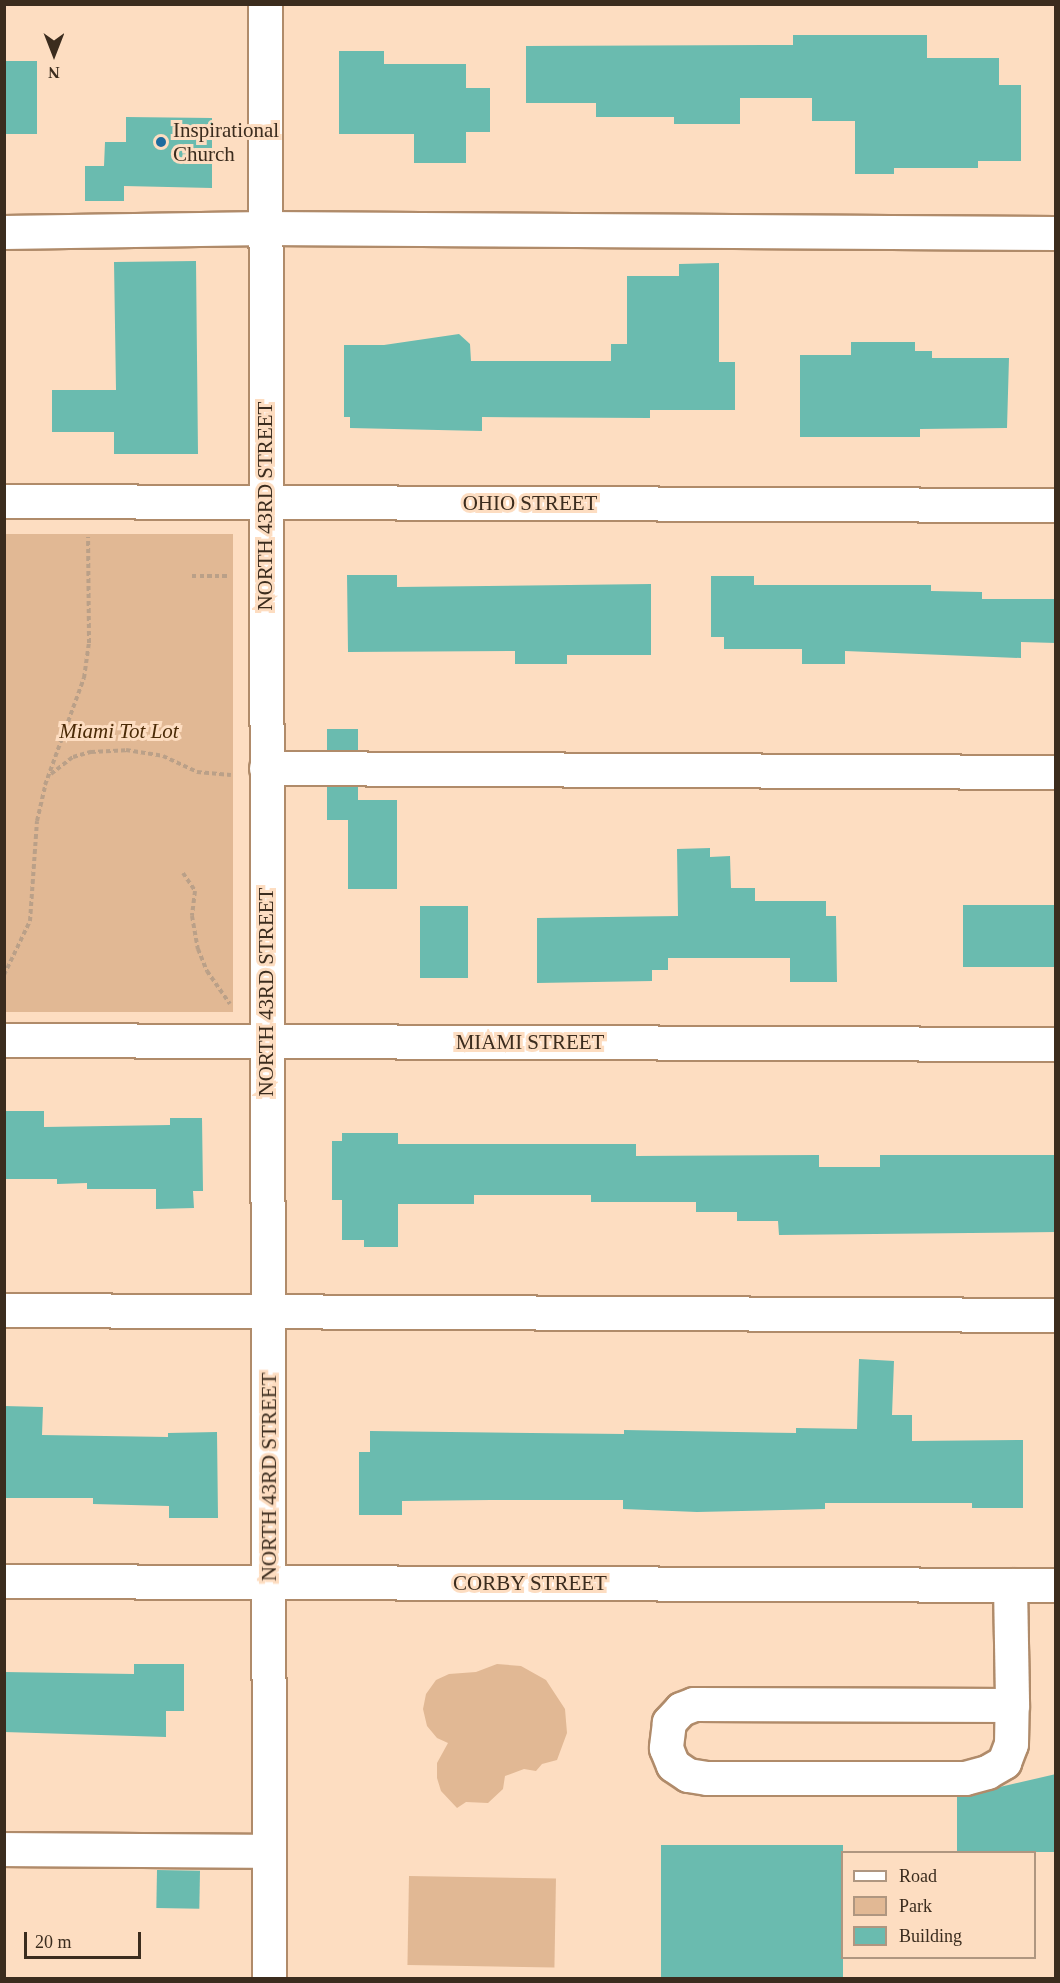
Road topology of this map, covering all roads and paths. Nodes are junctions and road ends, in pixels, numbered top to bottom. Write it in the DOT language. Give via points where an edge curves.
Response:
graph roads {
  1 [pos="265,4"];
  2 [pos="265,228"];
  3 [pos="4,232"];
  4 [pos="1056,233"];
  5 [pos="4,501"];
  6 [pos="265,502"];
  7 [pos="1056,505"];
  8 [pos="88,536"];
  9 [pos="192,576"];
  10 [pos="233,576"];
  11 [pos="266,768"];
  12 [pos="1056,772"];
  13 [pos="49,775"];
  14 [pos="234,775"];
  15 [pos="183,873"];
  16 [pos="4,975"];
  17 [pos="236,1011"];
  18 [pos="4,1040"];
  19 [pos="266,1041"];
  20 [pos="1056,1044"];
  21 [pos="4,1310"];
  22 [pos="268,1311"];
  23 [pos="1056,1315"];
  24 [pos="4,1581"];
  25 [pos="269,1582"];
  26 [pos="1010,1585"];
  27 [pos="1056,1585"];
  28 [pos="1011,1705"];
  29 [pos="4,1849"];
  30 [pos="269,1851"];
  31 [pos="269,1978"];
  1 -- 2 [label="street, NORTH 43RD STREET"];
  2 -- 3 [label="street"];
  2 -- 4 [label="street"];
  2 -- 6 [label="street, NORTH 43RD STREET"];
  5 -- 6 [label="street, OHIO STREET"];
  6 -- 7 [label="street, OHIO STREET"];
  6 -- 11 [label="street, NORTH 43RD STREET"];
  8 -- 13 [label="path" via="89,643 84,678"];
  9 -- 10 [label="path"];
  11 -- 12 [label="street"];
  11 -- 19 [label="street, NORTH 43RD STREET"];
  13 -- 14 [label="path" via="73,757 126,750 163,756 197,772"];
  13 -- 16 [label="path" via="37,821 30,921"];
  15 -- 17 [label="path" via="195,891 192,916 198,949 207,971"];
  18 -- 19 [label="street, MIAMI STREET"];
  19 -- 20 [label="street, MIAMI STREET"];
  19 -- 22 [label="street, NORTH 43RD STREET"];
  21 -- 22 [label="street"];
  22 -- 23 [label="street"];
  22 -- 25 [label="street, NORTH 43RD STREET"];
  24 -- 25 [label="street, CORBY STREET"];
  25 -- 26 [label="street, CORBY STREET"];
  25 -- 30 [label="street, NORTH 43RD STREET"];
  26 -- 27 [label="street, CORBY STREET"];
  26 -- 28 [label="street"];
  28 -- 28 [label="street" via="694,1704 681,1709 669,1722 666,1748 673,1765 688,1774 707,1778 965,1778 987,1772 1004,1761 1011,1744"];
  29 -- 30 [label="street"];
  30 -- 31 [label="street, NORTH 43RD STREET"];
}
